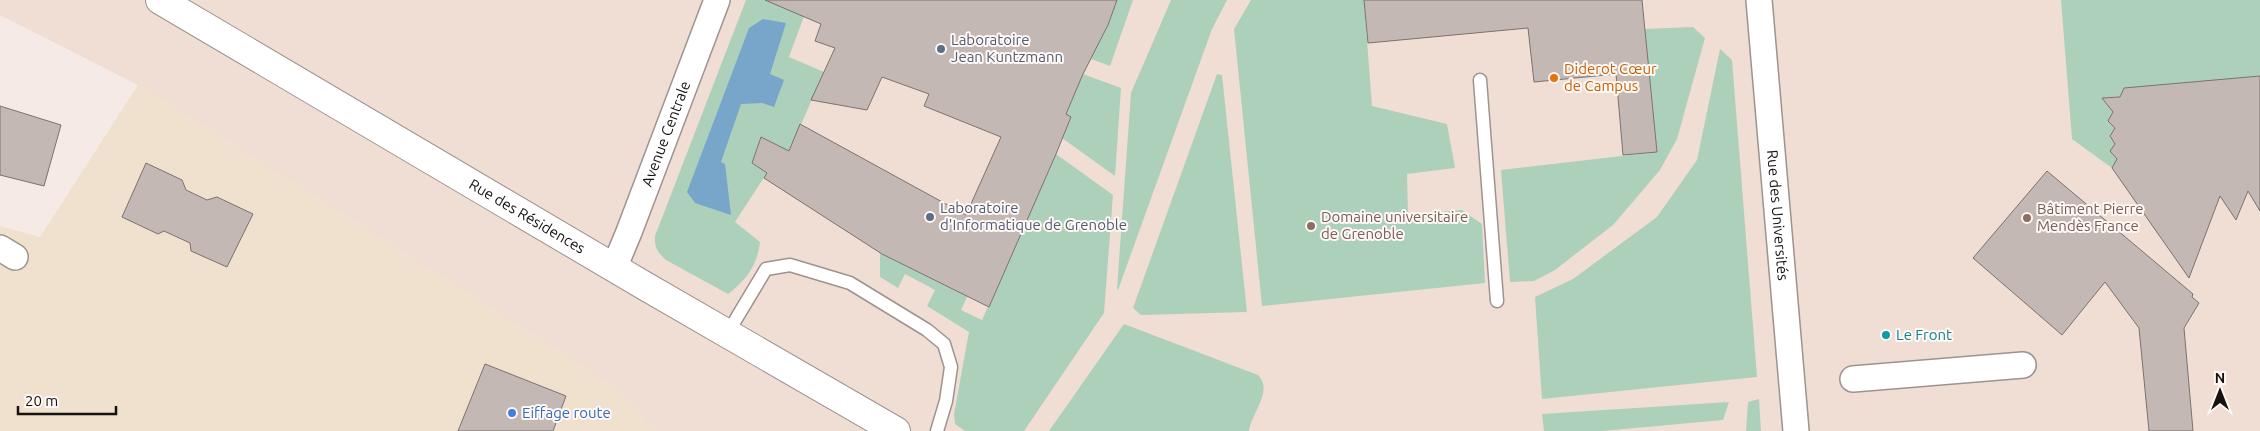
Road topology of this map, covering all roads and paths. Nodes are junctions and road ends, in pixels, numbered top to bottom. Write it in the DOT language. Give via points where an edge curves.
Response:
graph roads {
  1 [pos="160,0"];
  2 [pos="717,0"];
  3 [pos="1759,0"];
  4 [pos="1480,80"];
  5 [pos="614,268"];
  6 [pos="1497,301"];
  7 [pos="727,334"];
  8 [pos="2024,364"];
  9 [pos="1853,379"];
  10 [pos="896,431"];
  11 [pos="937,431"];
  12 [pos="1796,431"];
  1 -- 5 [label="street, Rue des Résidences"];
  2 -- 5 [label="street, Avenue Centrale"];
  3 -- 12 [label="street, Rue des Universités"];
  4 -- 6 [label="lane"];
  5 -- 7 [label="street, Rue des Résidences"];
  7 -- 10 [label="street, Rue des Résidences"];
  7 -- 11 [label="lane" via="766,269 790,266 850,283 944,344 951,367"];
  8 -- 9 [label="street"];
}
